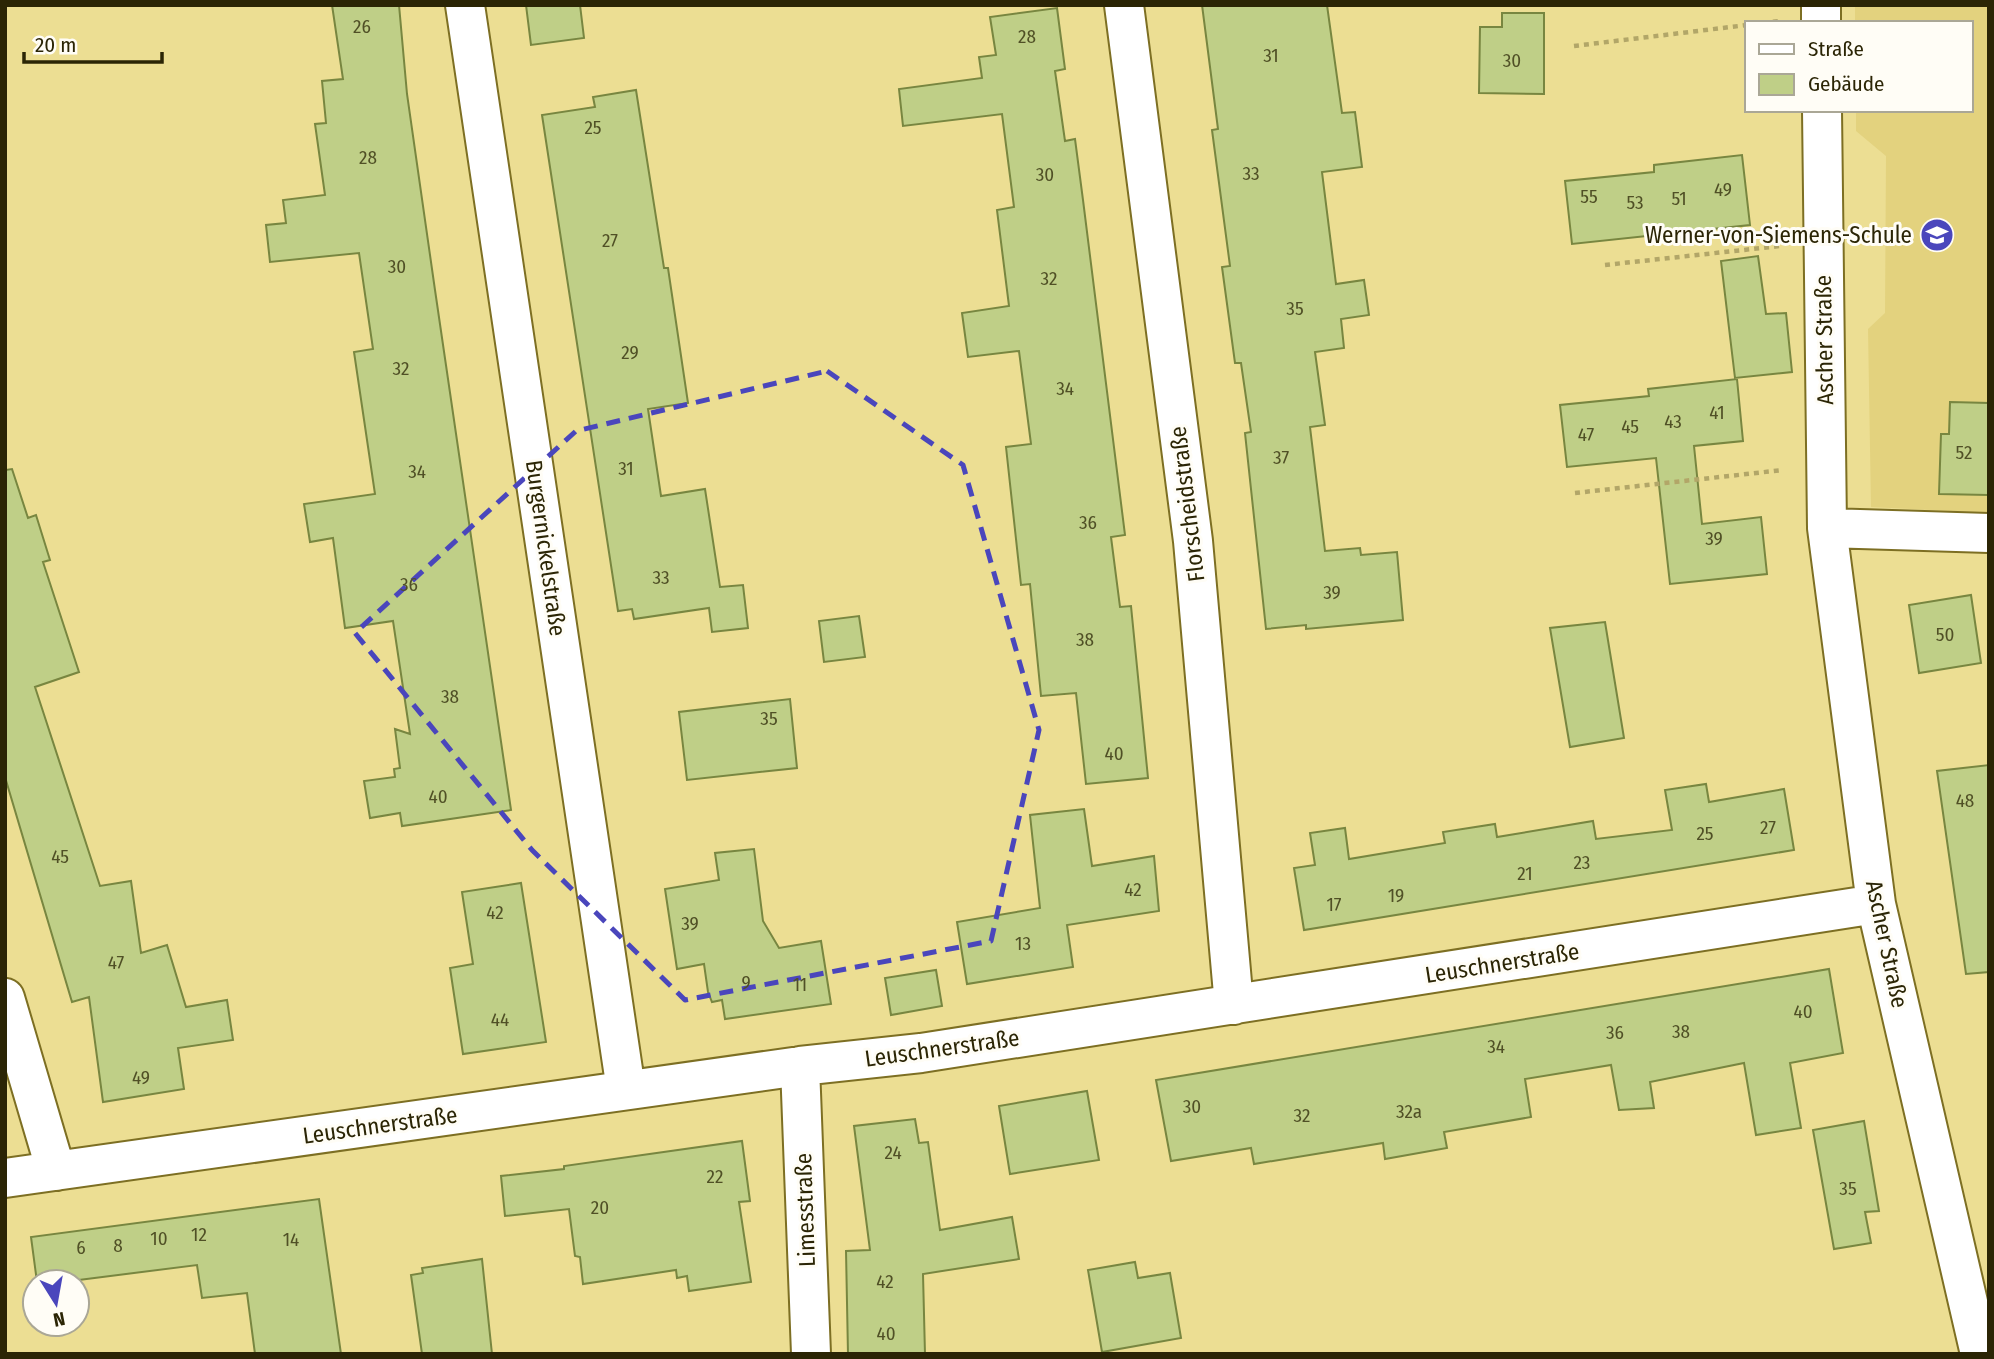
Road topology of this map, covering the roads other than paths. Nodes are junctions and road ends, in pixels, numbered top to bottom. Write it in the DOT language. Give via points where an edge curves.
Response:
graph roads {
  1 [pos="465,5"];
  2 [pos="1124,5"];
  3 [pos="1822,112"];
  4 [pos="1827,528"];
  5 [pos="1989,533"];
  6 [pos="1876,904"];
  7 [pos="5,999"];
  8 [pos="1234,1005"];
  9 [pos="800,1066"];
  10 [pos="626,1090"];
  11 [pos="56,1171"];
  12 [pos="5,1178"];
  13 [pos="811,1354"];
  14 [pos="1980,1354"];
  1 -- 10 [label="street, Burgernickelstraße"];
  2 -- 8 [label="street, Florscheidstraße" via="1193,541"];
  3 -- 4 [label="street, Ascher Straße"];
  4 -- 5 [label="street"];
  4 -- 6 [label="street, Ascher Straße"];
  6 -- 8 [label="street, Leuschnerstraße"];
  6 -- 14 [label="street, Ascher Straße"];
  7 -- 11 [label="street"];
  8 -- 9 [label="street, Leuschnerstraße" via="921,1053"];
  9 -- 10 [label="street, Leuschnerstraße"];
  9 -- 13 [label="street, Limesstraße"];
  10 -- 11 [label="street, Leuschnerstraße"];
  11 -- 12 [label="street, Leuschnerstraße"];
}
